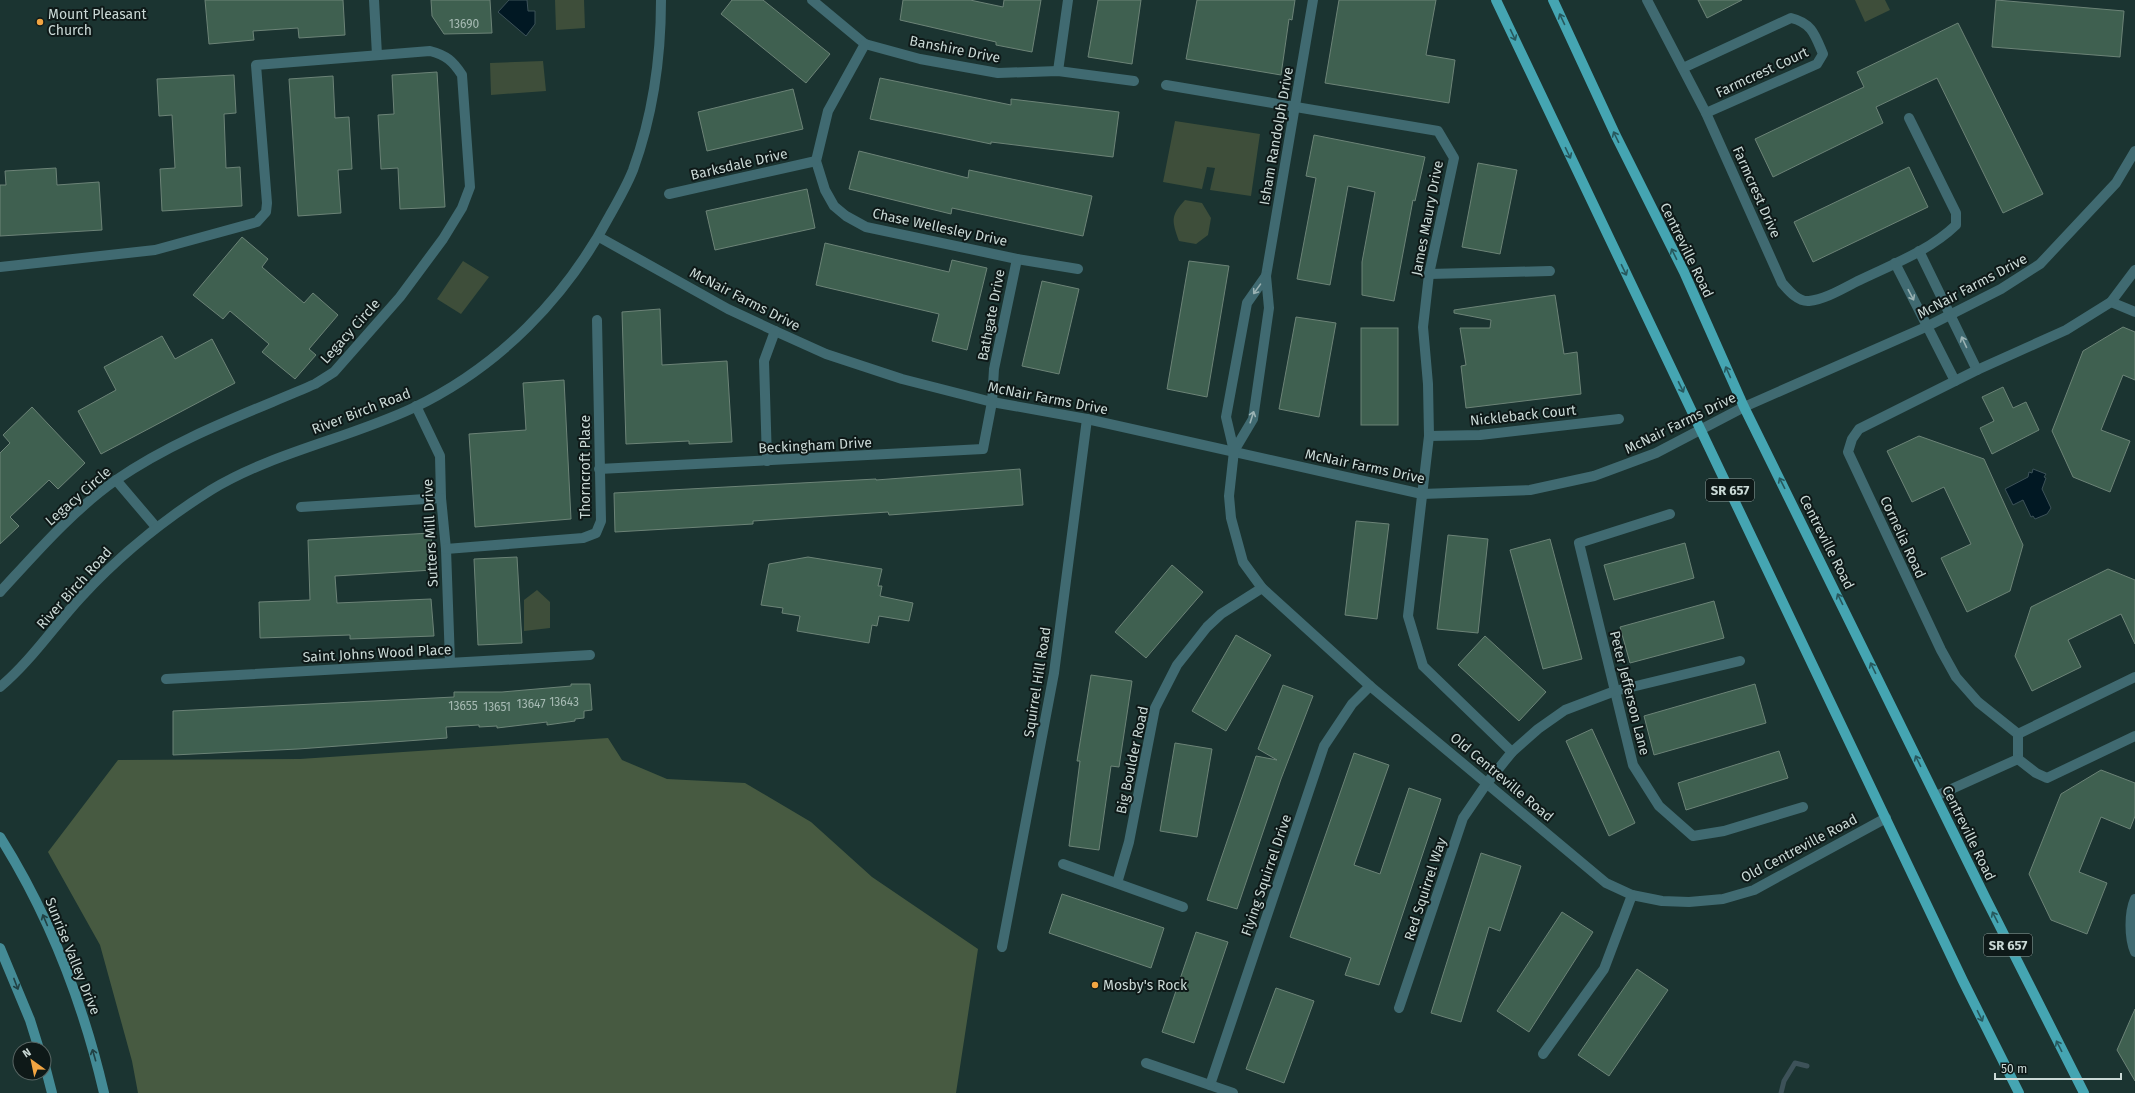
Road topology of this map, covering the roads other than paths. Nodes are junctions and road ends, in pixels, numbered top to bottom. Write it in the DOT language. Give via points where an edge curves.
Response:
graph roads {
  1 [pos="374,0"];
  2 [pos="661,0"];
  3 [pos="812,0"];
  4 [pos="1068,0"];
  5 [pos="1313,0"];
  6 [pos="1496,0"];
  7 [pos="1553,0"];
  8 [pos="1647,0"];
  9 [pos="865,44"];
  10 [pos="377,56"];
  11 [pos="1683,68"];
  12 [pos="1058,71"];
  13 [pos="1134,81"];
  14 [pos="1166,85"];
  15 [pos="1294,107"];
  16 [pos="1706,113"];
  17 [pos="1908,118"];
  18 [pos="2135,151"];
  19 [pos="816,161"];
  20 [pos="669,194"];
  21 [pos="599,236"];
  22 [pos="1919,251"];
  23 [pos="1016,259"];
  24 [pos="1895,263"];
  25 [pos="0,267"];
  26 [pos="1078,269"];
  27 [pos="2135,270"];
  28 [pos="1550,271"];
  29 [pos="1429,274"];
  30 [pos="1266,276"];
  31 [pos="2111,302"];
  32 [pos="2135,312"];
  33 [pos="1951,314"];
  34 [pos="597,320"];
  35 [pos="1928,326"];
  36 [pos="775,331"];
  37 [pos="1977,370"];
  38 [pos="1955,381"];
  39 [pos="992,402"];
  40 [pos="416,406"];
  41 [pos="1744,408"];
  42 [pos="1619,418"];
  43 [pos="1087,420"];
  44 [pos="1702,430"];
  45 [pos="1429,436"];
  46 [pos="1234,451"];
  47 [pos="767,461"];
  48 [pos="599,469"];
  49 [pos="116,480"];
  50 [pos="1422,494"];
  51 [pos="441,498"];
  52 [pos="301,507"];
  53 [pos="1670,514"];
  54 [pos="156,527"];
  55 [pos="446,550"];
  56 [pos="1262,588"];
  57 [pos="0,592"];
  58 [pos="590,655"];
  59 [pos="1740,661"];
  60 [pos="450,662"];
  61 [pos="2135,677"];
  62 [pos="166,679"];
  63 [pos="1370,686"];
  64 [pos="0,687"];
  65 [pos="1615,691"];
  66 [pos="2018,734"];
  67 [pos="2135,736"];
  68 [pos="1512,752"];
  69 [pos="2018,759"];
  70 [pos="1487,784"];
  71 [pos="1936,796"];
  72 [pos="1803,806"];
  73 [pos="1886,818"];
  74 [pos="0,837"];
  75 [pos="1063,864"];
  76 [pos="1117,883"];
  77 [pos="1632,896"];
  78 [pos="2135,899"];
  79 [pos="1183,907"];
  80 [pos="1002,947"];
  81 [pos="0,948"];
  82 [pos="2135,952"];
  83 [pos="1399,1008"];
  84 [pos="37,1041"];
  85 [pos="1543,1054"];
  86 [pos="1146,1063"];
  87 [pos="49,1081"];
  88 [pos="1210,1085"];
  89 [pos="52,1093"];
  90 [pos="104,1093"];
  91 [pos="1233,1093"];
  92 [pos="2019,1093"];
  93 [pos="2084,1093"];
  1 -- 10 [label="street"];
  2 -- 21 [label="street, River Birch Road" via="661,38 654,94 633,170"];
  3 -- 9 [label="street, Banshire Drive"];
  4 -- 12 [label="street"];
  5 -- 15 [label="street, Isham Randolph Drive"];
  6 -- 44 [label="main road, SR 657, one-way"];
  41 -- 7 [label="main road, Centreville Road / SR 657, one-way" via="1684,272 1616,136"];
  8 -- 11 [label="street, Farmcrest Drive"];
  9 -- 12 [label="street, Banshire Drive" via="920,59 998,73"];
  9 -- 19 [label="street" via="828,111"];
  10 -- 25 [label="street, Legacy Circle" via="256,65 267,202 266,212 257,222 155,250"];
  10 -- 49 [label="street, Legacy Circle" via="430,51 444,55 454,62 462,75 470,187 462,208 443,239 400,297 334,372 315,384 190,438"];
  11 -- 16 [label="street, Farmcrest Drive"];
  11 -- 16 [label="street, Farmcrest Court" via="1791,18 1804,21 1816,36 1823,54 1817,64"];
  12 -- 13 [label="street, Banshire Drive"];
  14 -- 15 [label="street, James Maury Drive"];
  15 -- 29 [label="street, James Maury Drive" via="1438,131 1454,158"];
  15 -- 30 [label="street, Isham Randolph Drive"];
  16 -- 24 [label="street, Farmcrest Drive" via="1782,283 1793,296 1808,301 1832,293"];
  17 -- 22 [label="street, Farmcrest Drive" via="1956,213 1956,225 1945,236"];
  18 -- 33 [label="street, McNair Farms Drive" via="2116,183 2040,264 2001,289"];
  19 -- 20 [label="street, Barksdale Drive"];
  19 -- 23 [label="street, Chase Wellesley Drive" via="825,190 834,206 866,227"];
  21 -- 36 [label="street, McNair Farms Drive" via="728,309"];
  21 -- 40 [label="street, River Birch Road" via="571,280 511,343 471,374"];
  22 -- 24 [label="street, Farmcrest Drive"];
  22 -- 33 [label="street"];
  23 -- 26 [label="street, Chase Wellesley Drive"];
  23 -- 39 [label="street, Bathgate Drive" via="994,369"];
  24 -- 35 [label="street, one-way"];
  27 -- 31 [label="street, Cornelia Road"];
  28 -- 29 [label="street"];
  29 -- 45 [label="street, James Maury Drive" via="1423,327"];
  46 -- 30 [label="street, Isham Randolph Drive, one-way" via="1253,419 1269,308"];
  30 -- 46 [label="street, Isham Randolph Drive, one-way" via="1247,303 1226,417"];
  31 -- 32 [label="street"];
  31 -- 37 [label="street, Cornelia Road" via="2066,330"];
  33 -- 35 [label="street, McNair Farms Drive"];
  37 -- 33 [label="street, one-way"];
  34 -- 48 [label="street, Thorncroft Place"];
  35 -- 38 [label="street"];
  35 -- 41 [label="street, McNair Farms Drive"];
  36 -- 39 [label="street, McNair Farms Drive" via="833,356 902,379"];
  36 -- 47 [label="street" via="764,361"];
  37 -- 38 [label="street, Cornelia Road"];
  38 -- 66 [label="street, Cornelia Road" via="1859,429 1852,439 1848,452 1956,677 1978,702"];
  39 -- 43 [label="street, McNair Farms Drive"];
  39 -- 47 [label="street, Beckingham Drive" via="984,449"];
  40 -- 51 [label="street, Sutters Mill Drive" via="440,456"];
  40 -- 54 [label="street, River Birch Road" via="387,419 293,451 247,471 213,489"];
  41 -- 44 [label="street, McNair Farms Drive"];
  71 -- 41 [label="main road, Centreville Road / SR 657, one-way"];
  42 -- 45 [label="street, Nickleback Court" via="1480,435"];
  43 -- 46 [label="street, McNair Farms Drive"];
  43 -- 80 [label="street, Squirrel Hill Road" via="1054,673"];
  44 -- 50 [label="street, McNair Farms Drive" via="1656,453 1594,476 1530,490"];
  44 -- 73 [label="main road, SR 657"];
  45 -- 50 [label="street, James Maury Drive"];
  46 -- 50 [label="street, McNair Farms Drive"];
  46 -- 56 [label="street, Old Centreville Road" via="1229,496 1231,518 1243,562"];
  47 -- 48 [label="street, Beckingham Drive"];
  48 -- 55 [label="street, Thorncroft Place" via="602,521 596,533 583,538"];
  49 -- 54 [label="street"];
  49 -- 57 [label="street, Legacy Circle" via="60,528"];
  50 -- 68 [label="street, James Maury Drive" via="1408,616 1422,666"];
  51 -- 52 [label="street"];
  51 -- 55 [label="street, Sutters Mill Drive"];
  53 -- 65 [label="street, Peter Jefferson Lane" via="1579,542"];
  54 -- 64 [label="street, River Birch Road" via="115,562 25,664"];
  55 -- 60 [label="street, Sutters Mill Drive"];
  56 -- 63 [label="street, Old Centreville Road"];
  56 -- 76 [label="street, Big Boulder Road" via="1221,614 1207,627 1177,665 1155,708 1129,842"];
  58 -- 60 [label="street, Saint Johns Wood Place"];
  59 -- 65 [label="street, Red Squirrel Way"];
  60 -- 62 [label="street, Saint Johns Wood Place"];
  61 -- 66 [label="street"];
  63 -- 70 [label="street, Old Centreville Road"];
  63 -- 88 [label="street, Flying Squirrel Drive" via="1352,704 1324,746"];
  65 -- 68 [label="street, Red Squirrel Way" via="1565,710"];
  65 -- 72 [label="street, Peter Jefferson Lane" via="1633,765 1659,806 1694,836 1724,831"];
  66 -- 69 [label="street"];
  67 -- 69 [label="street" via="2047,778"];
  68 -- 70 [label="street, Red Squirrel Way"];
  69 -- 71 [label="street"];
  70 -- 77 [label="street, Old Centreville Road" via="1606,883"];
  70 -- 83 [label="street, Red Squirrel Way" via="1463,818"];
  93 -- 71 [label="main road, Centreville Road / SR 657, one-way"];
  73 -- 77 [label="street, Old Centreville Road" via="1754,890 1738,895 1689,902"];
  73 -- 92 [label="main road, SR 657, one-way" via="1963,982"];
  90 -- 74 [label="main road, Sunrise Valley Drive, one-way" via="84,1018 62,959 37,902"];
  75 -- 76 [label="street"];
  76 -- 79 [label="street"];
  77 -- 85 [label="street" via="1604,969"];
  78 -- 82 [label="street" via="2132,907 2132,944"];
  81 -- 84 [label="main road, one-way"];
  86 -- 88 [label="street"];
  87 -- 89 [label="main road"];
  88 -- 91 [label="street"];
}
